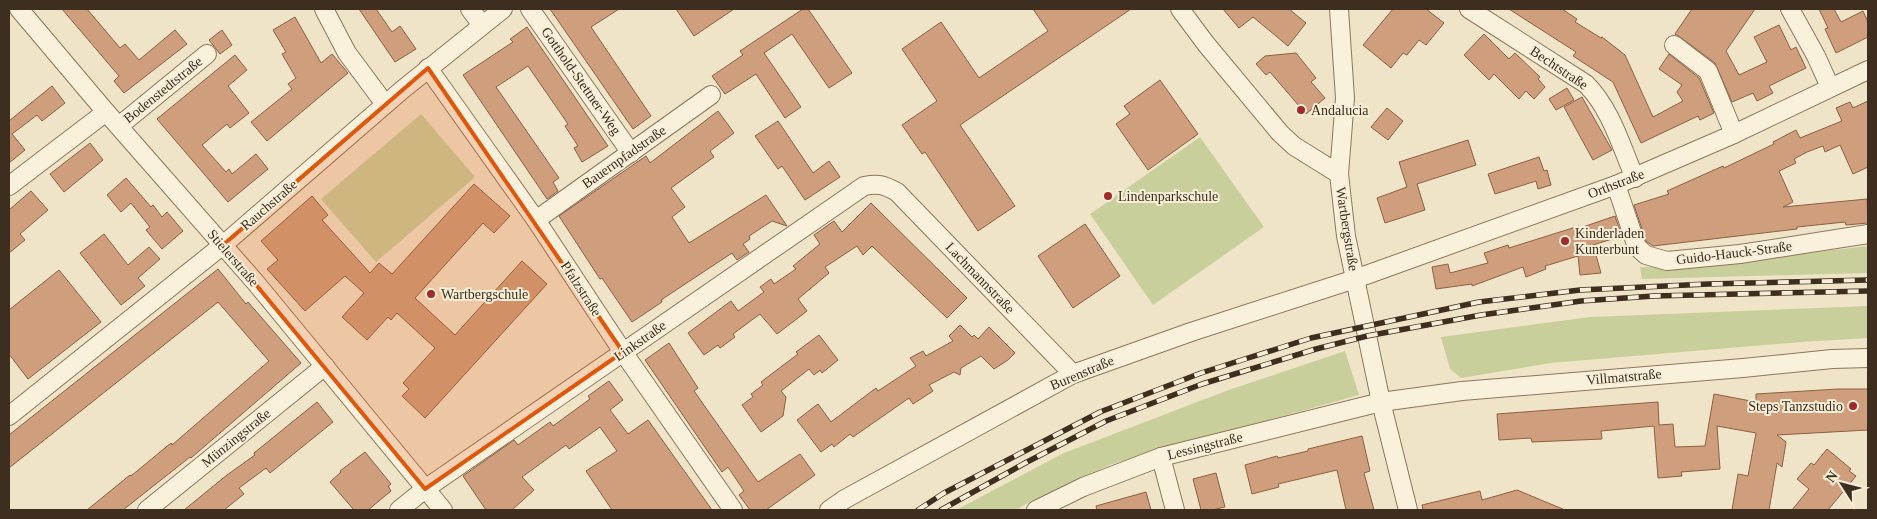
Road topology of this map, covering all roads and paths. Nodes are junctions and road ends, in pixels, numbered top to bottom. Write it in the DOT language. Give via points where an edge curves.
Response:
graph roads {
  1 [pos="324,9"];
  2 [pos="470,9"];
  3 [pos="503,9"];
  4 [pos="530,9"];
  5 [pos="1180,9"];
  6 [pos="1339,9"];
  7 [pos="1469,9"];
  8 [pos="1790,9"];
  9 [pos="24,10"];
  10 [pos="482,25"];
  11 [pos="1674,45"];
  12 [pos="207,54"];
  13 [pos="428,68"];
  14 [pos="1868,70"];
  15 [pos="1830,87"];
  16 [pos="711,95"];
  17 [pos="385,104"];
  18 [pos="106,112"];
  19 [pos="119,126"];
  20 [pos="1734,134"];
  21 [pos="631,153"];
  22 [pos="1339,174"];
  23 [pos="1635,178"];
  24 [pos="9,186"];
  25 [pos="885,186"];
  26 [pos="1616,186"];
  27 [pos="536,220"];
  28 [pos="1868,234"];
  29 [pos="223,245"];
  30 [pos="1355,279"];
  31 [pos="623,352"];
  32 [pos="1868,358"];
  33 [pos="325,366"];
  34 [pos="1073,374"];
  35 [pos="1381,402"];
  36 [pos="9,416"];
  37 [pos="1161,457"];
  38 [pos="425,489"];
  39 [pos="147,510"];
  40 [pos="398,510"];
  41 [pos="443,510"];
  42 [pos="733,510"];
  43 [pos="829,510"];
  44 [pos="1036,510"];
  45 [pos="1175,510"];
  46 [pos="1408,510"];
  1 -- 17 [label="street" via="347,53"];
  2 -- 10 [label="street"];
  3 -- 10 [label="street, Rauchstraße"];
  4 -- 21 [label="street, Gotthold-Stettner-Weg"];
  5 -- 22 [label="street, Wartbergstraße" via="1280,133 1294,146"];
  6 -- 22 [label="street" via="1345,98"];
  7 -- 23 [label="street, Bechtstraße" via="1597,94"];
  8 -- 15 [label="street"];
  9 -- 18 [label="street, Stielerstraße"];
  10 -- 13 [label="street, Rauchstraße"];
  11 -- 20 [label="street" via="1708,70"];
  12 -- 19 [label="street, Bodenstedtstraße"];
  13 -- 17 [label="street, Rauchstraße"];
  13 -- 27 [label="street, Pfalzstraße"];
  14 -- 15 [label="street, Orthstraße"];
  15 -- 20 [label="street, Orthstraße"];
  16 -- 21 [label="street, Bauernpfadstraße"];
  17 -- 29 [label="street, Rauchstraße"];
  18 -- 19 [label="street, Stielerstraße"];
  18 -- 24 [label="street"];
  19 -- 29 [label="street, Stielerstraße"];
  20 -- 23 [label="street, Orthstraße"];
  21 -- 27 [label="street, Bauernpfadstraße"];
  22 -- 30 [label="street, Wartbergstraße"];
  23 -- 26 [label="street, Orthstraße"];
  25 -- 31 [label="street, Linkstraße" via="864,186"];
  25 -- 34 [label="street, Lachmannstraße" via="897,192"];
  26 -- 28 [label="street, Guido-Hauck-Straße" via="1637,247 1646,255 1667,261 1740,254"];
  26 -- 30 [label="street, Orthstraße"];
  27 -- 31 [label="street, Pfalzstraße"];
  29 -- 33 [label="street, Stielerstraße"];
  29 -- 36 [label="street, Rauchstraße"];
  30 -- 34 [label="street, Burenstraße"];
  30 -- 35 [label="street, Wartbergstraße"];
  31 -- 38 [label="street, Linkstraße"];
  31 -- 42 [label="street, Pfalzstraße"];
  32 -- 35 [label="street, Villmatstraße" via="1462,391"];
  33 -- 38 [label="street, Stielerstraße"];
  33 -- 39 [label="street, Münzingstraße"];
  34 -- 43 [label="street, Burenstraße"];
  35 -- 37 [label="street, Lessingstraße"];
  35 -- 46 [label="street, Wartbergstraße"];
  37 -- 44 [label="street, Lessingstraße"];
  37 -- 45 [label="street"];
  38 -- 40 [label="street, Linkstraße"];
  38 -- 41 [label="street, Stielerstraße"];
}
